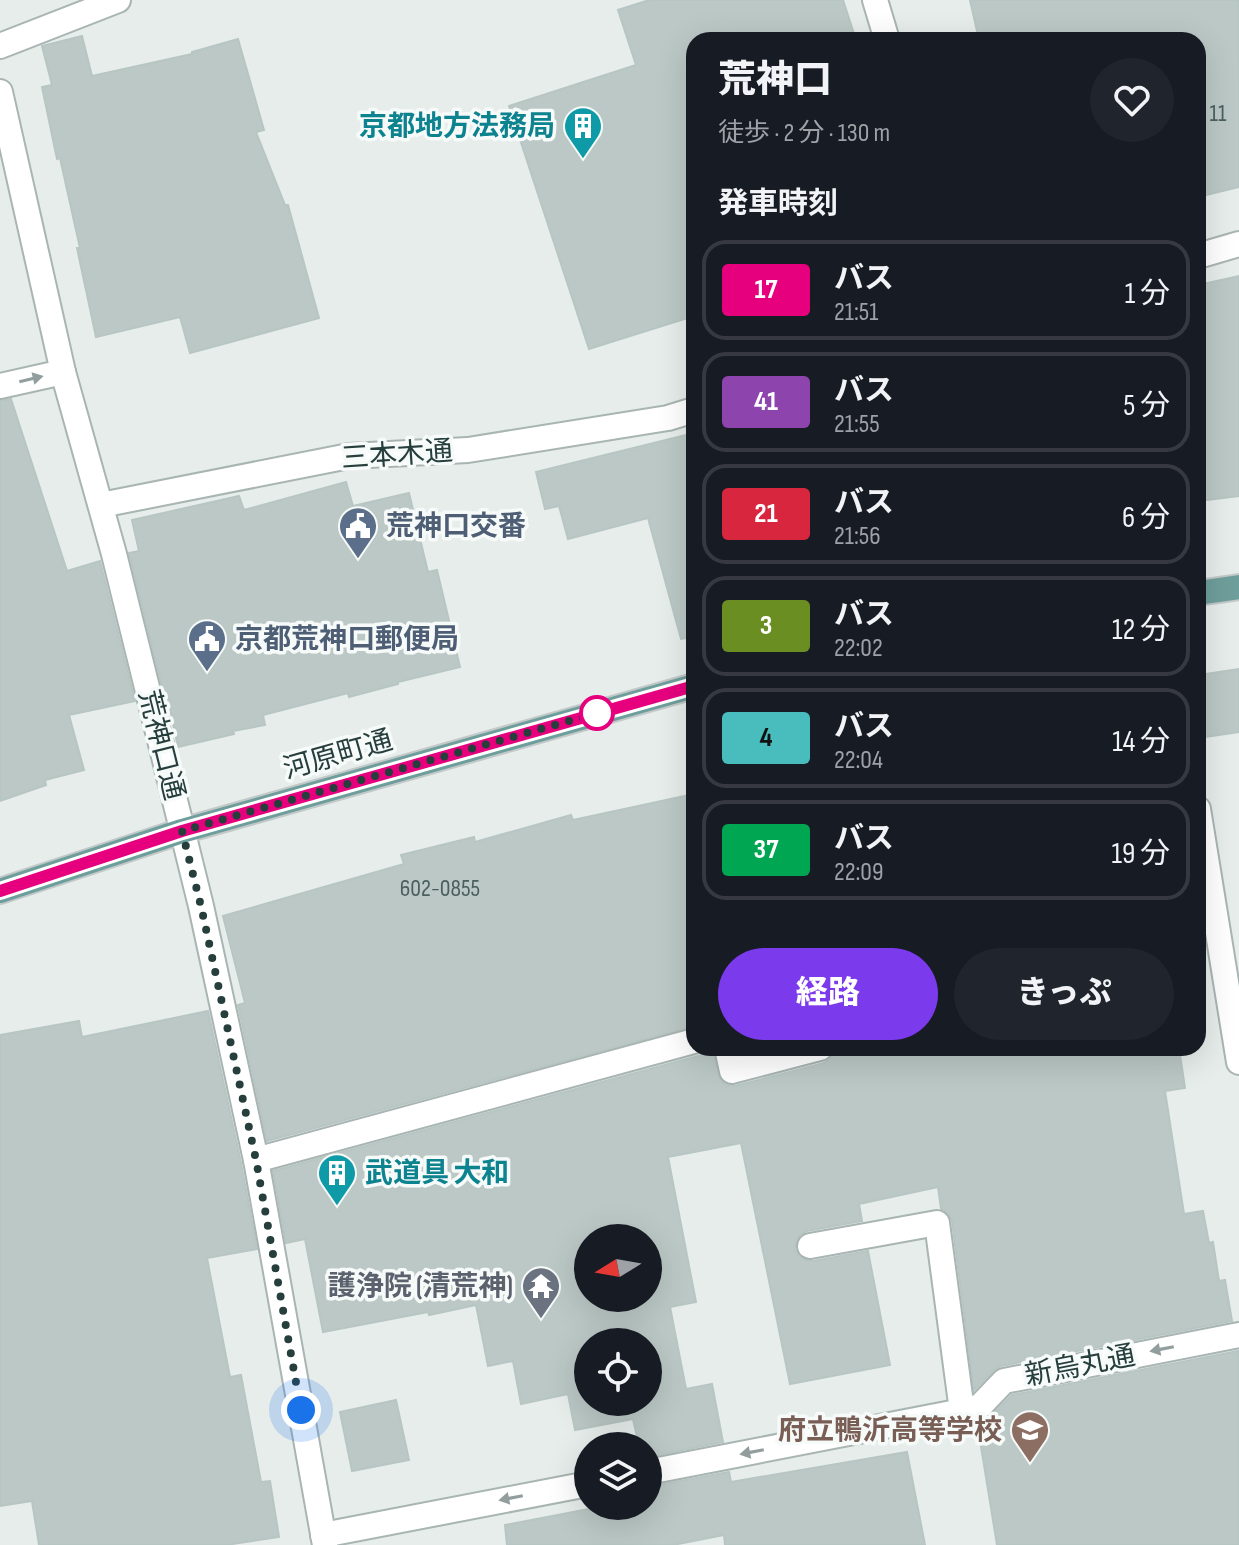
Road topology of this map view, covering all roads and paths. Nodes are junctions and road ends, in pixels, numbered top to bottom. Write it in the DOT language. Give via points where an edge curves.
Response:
graph roads {
  1 [pos="118,0"];
  2 [pos="875,0"];
  3 [pos="885,32"];
  4 [pos="0,46"];
  5 [pos="0,92"];
  6 [pos="1239,244"];
  7 [pos="1206,254"];
  8 [pos="63,372"];
  9 [pos="0,386"];
  10 [pos="686,412"];
  11 [pos="101,505"];
  12 [pos="1239,587"];
  13 [pos="1206,592"];
  14 [pos="686,688"];
  15 [pos="182,831"];
  16 [pos="1206,858"];
  17 [pos="0,891"];
  18 [pos="686,1043"];
  19 [pos="729,1056"];
  20 [pos="789,1056"];
  21 [pos="1239,1062"];
  22 [pos="256,1160"];
  23 [pos="810,1246"];
  24 [pos="1239,1335"];
  25 [pos="962,1411"];
  26 [pos="662,1469"];
  27 [pos="574,1487"];
  28 [pos="324,1540"];
  1 -- 4 [label="street"];
  2 -- 3 [label="street"];
  5 -- 8 [label="street, 荒神口通"];
  6 -- 7 [label="street"];
  9 -- 8 [label="street, one-way"];
  8 -- 11 [label="street, 荒神口通"];
  10 -- 11 [label="street, 三本木通" via="468,450 349,456"];
  11 -- 15 [label="street, 荒神口通"];
  12 -- 13 [label="main road"];
  14 -- 15 [label="main road, 河原町通"];
  15 -- 17 [label="main road, 河原町通"];
  15 -- 22 [label="street, 荒神口通"];
  16 -- 21 [label="street"];
  18 -- 22 [label="street"];
  19 -- 20 [label="street" via="732,1071"];
  22 -- 28 [label="street, 荒神口通"];
  23 -- 25 [label="street" via="937,1223"];
  24 -- 25 [label="street, 新烏丸通, one-way" via="1004,1381 980,1406"];
  25 -- 26 [label="street, 新烏丸通, one-way"];
  27 -- 28 [label="street, one-way"];
}
